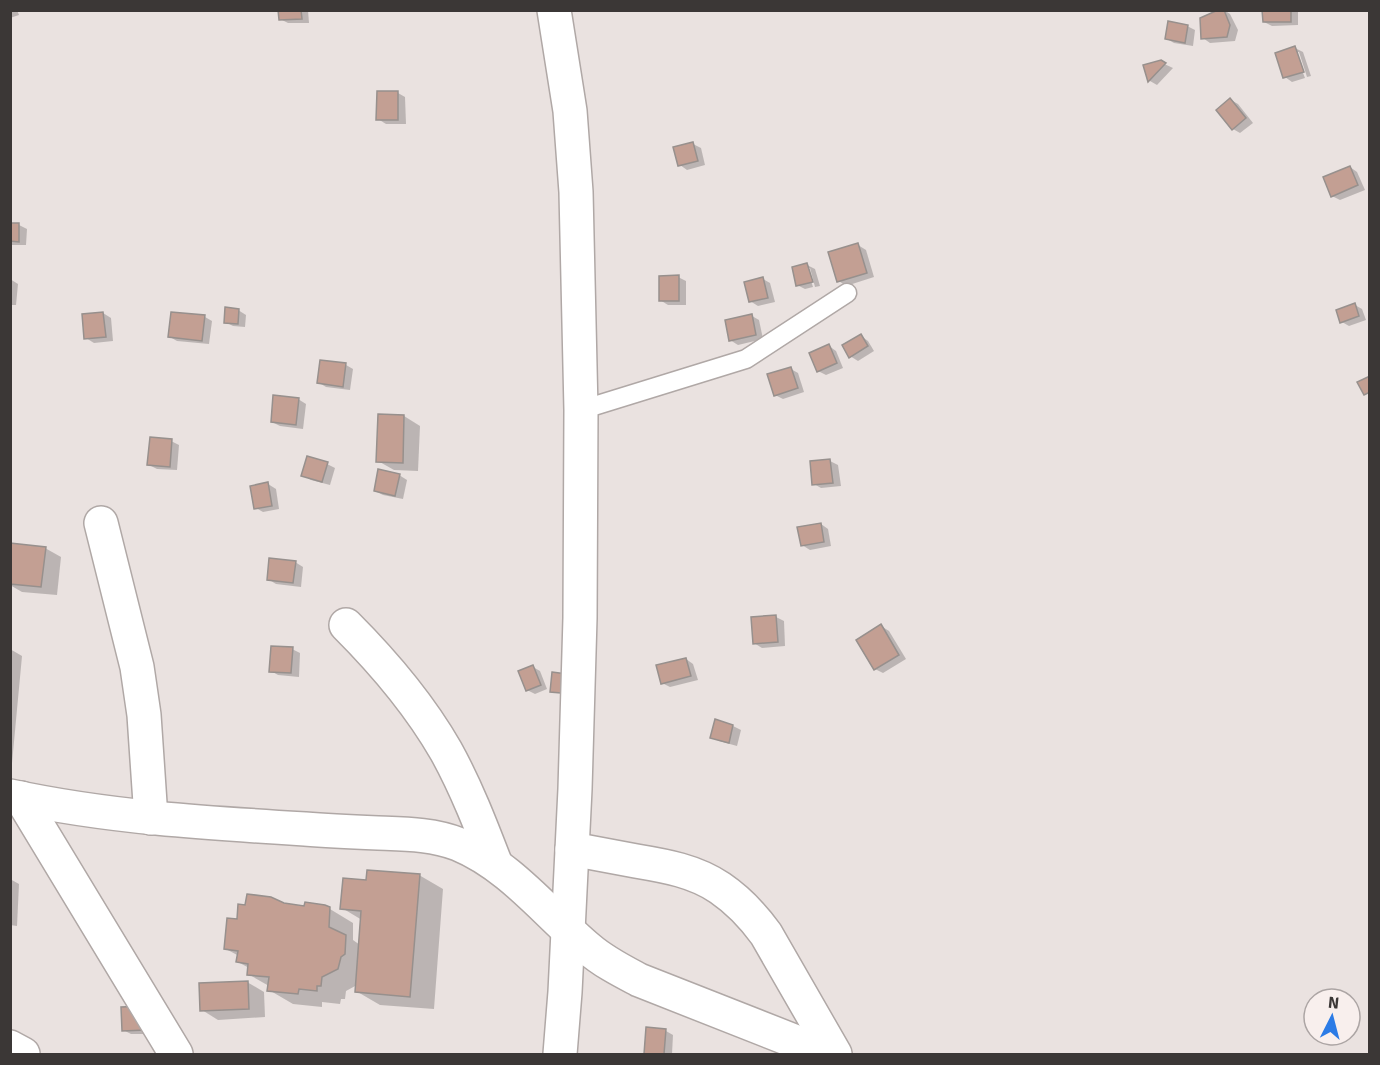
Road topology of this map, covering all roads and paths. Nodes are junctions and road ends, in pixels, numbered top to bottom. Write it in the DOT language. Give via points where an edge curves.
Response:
graph roads {
  1 [pos="554,10"];
  2 [pos="847,293"];
  3 [pos="580,410"];
  4 [pos="101,522"];
  5 [pos="346,625"];
  6 [pos="16,797"];
  7 [pos="151,818"];
  8 [pos="572,849"];
  9 [pos="496,865"];
  10 [pos="568,930"];
  11 [pos="10,1047"];
  12 [pos="24,1054"];
  13 [pos="176,1054"];
  14 [pos="560,1054"];
  15 [pos="827,1054"];
  16 [pos="835,1054"];
  1 -- 3 [label="street" via="570,111 576,192"];
  2 -- 3 [label="lane" via="746,359"];
  3 -- 8 [label="street" via="580,618"];
  4 -- 7 [label="street" via="137,668"];
  5 -- 9 [label="street" via="425,716 466,790"];
  6 -- 7 [label="street"];
  6 -- 13 [label="street"];
  7 -- 9 [label="street" via="418,834 455,843"];
  8 -- 10 [label="street"];
  8 -- 16 [label="street" via="679,869 699,876 736,900 766,934"];
  9 -- 10 [label="street"];
  10 -- 14 [label="street"];
  10 -- 15 [label="street" via="614,967 639,980"];
  11 -- 12 [label="street"];
}
